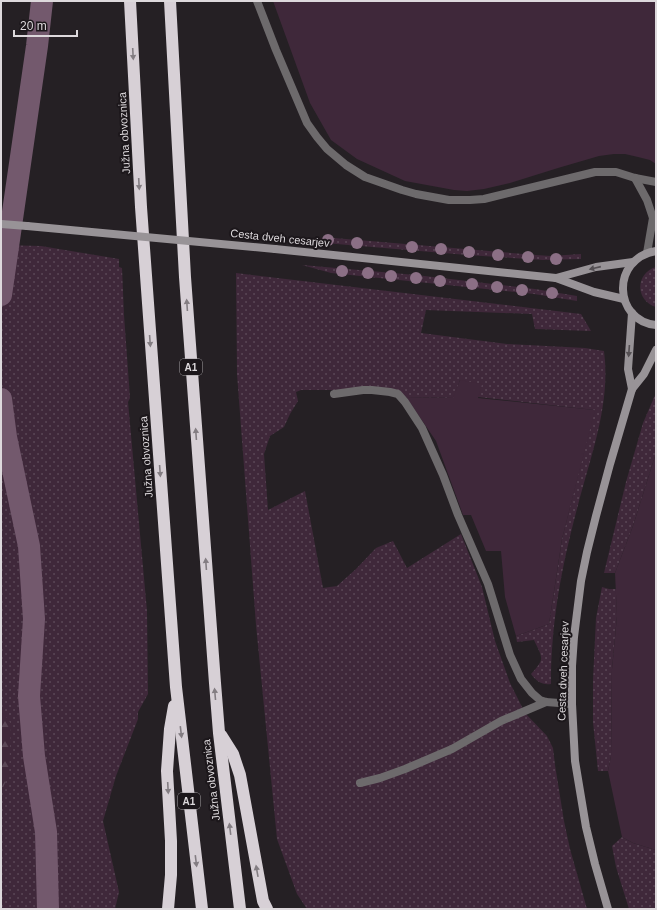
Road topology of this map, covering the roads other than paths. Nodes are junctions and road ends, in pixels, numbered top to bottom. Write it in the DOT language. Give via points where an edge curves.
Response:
graph roads {
  1 [pos="130,1"];
  2 [pos="170,1"];
  3 [pos="257,1"];
  4 [pos="635,178"];
  5 [pos="656,182"];
  6 [pos="1,224"];
  7 [pos="656,251"];
  8 [pos="647,253"];
  9 [pos="633,262"];
  10 [pos="556,278"];
  11 [pos="624,299"];
  12 [pos="632,313"];
  13 [pos="656,325"];
  14 [pos="656,350"];
  15 [pos="632,389"];
  16 [pos="334,394"];
  17 [pos="177,693"];
  18 [pos="546,702"];
  19 [pos="572,704"];
  20 [pos="219,732"];
  21 [pos="360,783"];
  22 [pos="168,909"];
  23 [pos="202,909"];
  24 [pos="240,909"];
  25 [pos="267,909"];
  26 [pos="608,909"];
  1 -- 17 [label="highway, Južna obvoznica / A1, one-way" via="141,215"];
  20 -- 2 [label="highway, Južna obvoznica / A1, one-way" via="185,277"];
  3 -- 4 [label="street" via="307,124 327,149 346,165 365,176 402,190 449,200 484,199 595,172 616,172"];
  4 -- 5 [label="street"];
  4 -- 8 [label="street" via="653,218"];
  6 -- 10 [label="street, Cesta dveh cesarjev, bridge"];
  7 -- 8 [label="street"];
  8 -- 9 [label="street"];
  9 -- 10 [label="street, Cesta dveh cesarjev, one-way" via="596,267"];
  9 -- 11 [label="street" via="625,275"];
  10 -- 11 [label="street, Cesta dveh cesarjev" via="594,292"];
  11 -- 12 [label="street"];
  12 -- 13 [label="street" via="645,322"];
  12 -- 15 [label="street, Cesta dveh cesarjev, one-way" via="628,369"];
  14 -- 15 [label="street, Cesta dveh cesarjev" via="644,374"];
  15 -- 19 [label="street, Cesta dveh cesarjev" via="596,516 581,581 574,637"];
  16 -- 18 [label="street" via="363,390 390,392 398,394 412,412 444,475 488,584 510,655 521,679 532,694"];
  17 -- 22 [label="highway, one-way" via="170,729 167,771 171,841"];
  17 -- 23 [label="highway, Južna obvoznica / A1, one-way"];
  18 -- 19 [label="street"];
  18 -- 21 [label="street" via="501,721 452,749 405,769"];
  19 -- 26 [label="street, Cesta dveh cesarjev" via="579,789 593,856"];
  24 -- 20 [label="highway, Južna obvoznica / A1, one-way"];
  25 -- 20 [label="highway, one-way" via="262,901 240,775 233,754"];
}
